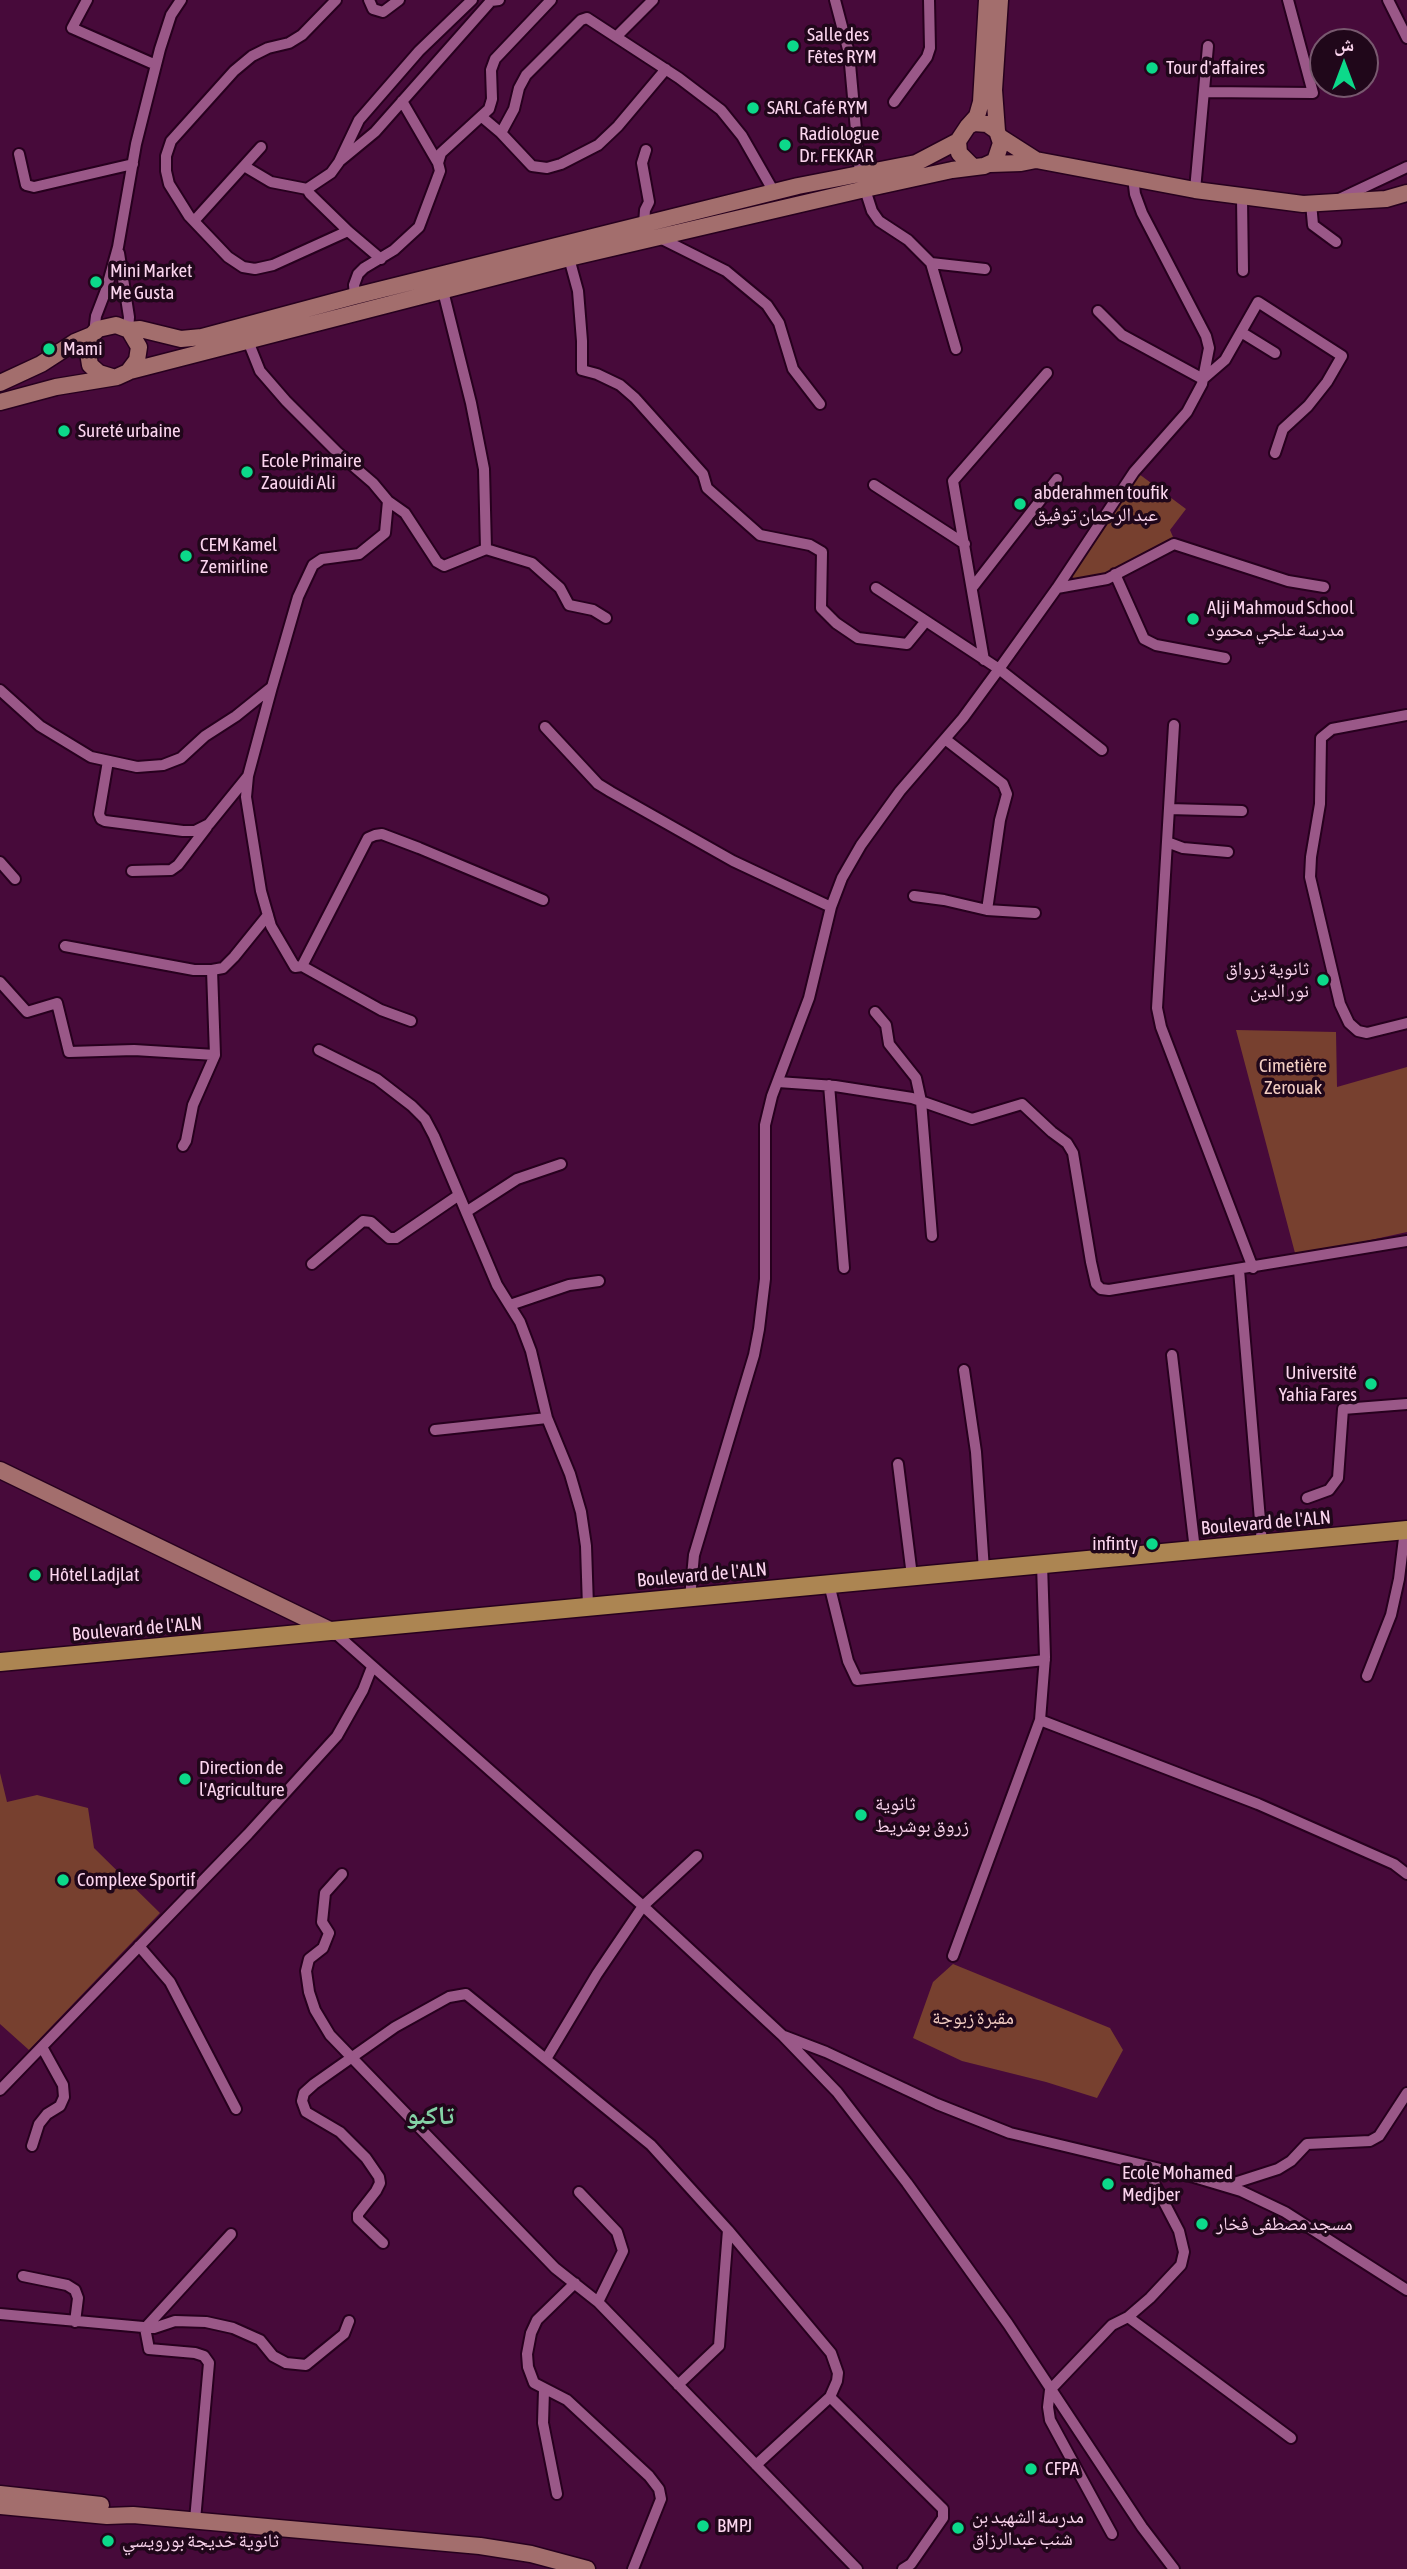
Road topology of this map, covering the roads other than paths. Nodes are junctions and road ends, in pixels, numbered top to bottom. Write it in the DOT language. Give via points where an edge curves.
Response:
graph roads {
  1 [pos="87,0"];
  2 [pos="181,0"];
  3 [pos="336,0"];
  4 [pos="369,0"];
  5 [pos="399,0"];
  6 [pos="472,0"];
  7 [pos="499,0"];
  8 [pos="551,0"];
  9 [pos="653,0"];
  10 [pos="835,0"];
  11 [pos="929,0"];
  12 [pos="987,0"];
  13 [pos="1000,0"];
  14 [pos="1288,0"];
  15 [pos="1388,0"];
  16 [pos="616,37"];
  17 [pos="1407,38"];
  18 [pos="1208,46"];
  19 [pos="156,65"];
  20 [pos="666,69"];
  21 [pos="1204,92"];
  22 [pos="402,102"];
  23 [pos="894,102"];
  24 [pos="482,117"];
  25 [pos="968,126"];
  26 [pos="501,133"];
  27 [pos="998,134"];
  28 [pos="958,141"];
  29 [pos="261,148"];
  30 [pos="646,150"];
  31 [pos="19,154"];
  32 [pos="1036,160"];
  33 [pos="339,162"];
  34 [pos="438,163"];
  35 [pos="133,164"];
  36 [pos="990,164"];
  37 [pos="244,166"];
  38 [pos="972,166"];
  39 [pos="1407,167"];
  40 [pos="1133,177"];
  41 [pos="862,181"];
  42 [pos="307,189"];
  43 [pos="1195,190"];
  44 [pos="774,192"];
  45 [pos="1407,193"];
  46 [pos="1242,198"];
  47 [pos="1333,202"];
  48 [pos="1311,203"];
  49 [pos="194,221"];
  50 [pos="644,224"];
  51 [pos="348,231"];
  52 [pos="658,237"];
  53 [pos="1336,242"];
  54 [pos="118,247"];
  55 [pos="569,258"];
  56 [pos="381,259"];
  57 [pos="932,264"];
  58 [pos="985,269"];
  59 [pos="1243,271"];
  60 [pos="443,291"];
  61 [pos="355,296"];
  62 [pos="1098,311"];
  63 [pos="129,330"];
  64 [pos="1241,332"];
  65 [pos="93,334"];
  66 [pos="248,341"];
  67 [pos="956,349"];
  68 [pos="1275,353"];
  69 [pos="130,371"];
  70 [pos="1047,373"];
  71 [pos="111,377"];
  72 [pos="1203,379"];
  73 [pos="0,383"];
  74 [pos="0,402"];
  75 [pos="820,404"];
  76 [pos="1275,453"];
  77 [pos="1057,478"];
  78 [pos="874,485"];
  79 [pos="388,501"];
  80 [pos="964,544"];
  81 [pos="486,549"];
  82 [pos="1115,573"];
  83 [pos="1324,587"];
  84 [pos="876,588"];
  85 [pos="972,588"];
  86 [pos="1057,588"];
  87 [pos="606,618"];
  88 [pos="926,621"];
  89 [pos="1225,657"];
  90 [pos="985,660"];
  91 [pos="999,669"];
  92 [pos="272,687"];
  93 [pos="0,690"];
  94 [pos="1407,715"];
  95 [pos="1174,725"];
  96 [pos="545,727"];
  97 [pos="944,739"];
  98 [pos="1102,750"];
  99 [pos="108,761"];
  100 [pos="248,776"];
  101 [pos="1169,809"];
  102 [pos="1242,811"];
  103 [pos="209,824"];
  104 [pos="1167,842"];
  105 [pos="1228,852"];
  106 [pos="0,862"];
  107 [pos="132,871"];
  108 [pos="15,879"];
  109 [pos="914,896"];
  110 [pos="543,900"];
  111 [pos="831,907"];
  112 [pos="987,910"];
  113 [pos="1035,912"];
  114 [pos="268,915"];
  115 [pos="65,946"];
  116 [pos="302,966"];
  117 [pos="212,970"];
  118 [pos="0,982"];
  119 [pos="875,1012"];
  120 [pos="411,1021"];
  121 [pos="1407,1024"];
  122 [pos="318,1049"];
  123 [pos="215,1055"];
  124 [pos="778,1082"];
  125 [pos="829,1085"];
  126 [pos="921,1101"];
  127 [pos="183,1146"];
  128 [pos="561,1164"];
  129 [pos="458,1195"];
  130 [pos="466,1212"];
  131 [pos="932,1236"];
  132 [pos="1407,1241"];
  133 [pos="312,1264"];
  134 [pos="844,1268"];
  135 [pos="1253,1268"];
  136 [pos="1238,1270"];
  137 [pos="599,1281"];
  138 [pos="510,1305"];
  139 [pos="1172,1355"];
  140 [pos="964,1370"];
  141 [pos="1407,1404"];
  142 [pos="547,1418"];
  143 [pos="435,1430"];
  144 [pos="898,1464"];
  145 [pos="0,1471"];
  146 [pos="1307,1498"];
  147 [pos="1406,1530"];
  148 [pos="1262,1544"];
  149 [pos="1195,1550"];
  150 [pos="1042,1564"];
  151 [pos="984,1570"];
  152 [pos="912,1576"];
  153 [pos="829,1584"];
  154 [pos="690,1598"];
  155 [pos="588,1607"];
  156 [pos="334,1632"];
  157 [pos="1045,1660"];
  158 [pos="0,1662"];
  159 [pos="372,1667"];
  160 [pos="1367,1675"];
  161 [pos="1040,1720"];
  162 [pos="697,1856"];
  163 [pos="342,1874"];
  164 [pos="1407,1874"];
  165 [pos="643,1906"];
  166 [pos="139,1946"];
  167 [pos="953,1956"];
  168 [pos="782,2035"];
  169 [pos="42,2047"];
  170 [pos="351,2059"];
  171 [pos="546,2059"];
  172 [pos="0,2090"];
  173 [pos="1407,2093"];
  174 [pos="236,2109"];
  175 [pos="32,2146"];
  176 [pos="1150,2167"];
  177 [pos="1224,2186"];
  178 [pos="579,2192"];
  179 [pos="728,2230"];
  180 [pos="231,2234"];
  181 [pos="383,2243"];
  182 [pos="23,2276"];
  183 [pos="575,2283"];
  184 [pos="1407,2290"];
  185 [pos="598,2302"];
  186 [pos="0,2314"];
  187 [pos="1128,2317"];
  188 [pos="349,2321"];
  189 [pos="75,2322"];
  190 [pos="145,2328"];
  191 [pos="678,2385"];
  192 [pos="544,2390"];
  193 [pos="1050,2390"];
  194 [pos="830,2397"];
  195 [pos="1291,2438"];
  196 [pos="756,2465"];
  197 [pos="0,2494"];
  198 [pos="557,2494"];
  199 [pos="0,2506"];
  200 [pos="134,2515"];
  201 [pos="195,2521"];
  202 [pos="1112,2533"];
  203 [pos="577,2568"];
  204 [pos="633,2569"];
  205 [pos="857,2569"];
  206 [pos="903,2569"];
  207 [pos="1174,2569"];
  1 -- 19 [label="street" via="72,29"];
  2 -- 19 [label="street"];
  3 -- 49 [label="street" via="302,35 252,56 234,71 171,141 166,156 169,184"];
  4 -- 5 [label="street" via="373,9 383,12"];
  6 -- 33 [label="street" via="419,51 359,120"];
  7 -- 22 [label="street" via="491,1"];
  8 -- 24 [label="street" via="495,59 489,109"];
  9 -- 16 [label="street"];
  10 -- 41 [label="street" via="849,53"];
  11 -- 23 [label="street" via="927,57"];
  12 -- 25 [label="main road" via="981,102"];
  13 -- 27 [label="main road" via="994,90"];
  14 -- 21 [label="street" via="1313,93"];
  15 -- 17 [label="street"];
  16 -- 20 [label="street"];
  16 -- 26 [label="street" via="587,18 581,20 526,75"];
  18 -- 21 [label="street"];
  19 -- 35 [label="street"];
  20 -- 26 [label="street" via="618,127 598,145 561,164 532,166"];
  20 -- 44 [label="street" via="720,110 742,136"];
  21 -- 43 [label="street"];
  22 -- 33 [label="street"];
  22 -- 34 [label="street"];
  24 -- 26 [label="street"];
  24 -- 34 [label="street" via="441,153"];
  25 -- 27 [label="main road" via="987,124"];
  25 -- 28 [label="main road"];
  27 -- 32 [label="main road"];
  27 -- 36 [label="main road" via="1002,143 999,155"];
  28 -- 38 [label="main road" via="959,153"];
  28 -- 41 [label="main road" via="916,163"];
  29 -- 37 [label="street"];
  30 -- 50 [label="street" via="642,163 649,202"];
  31 -- 35 [label="street" via="26,185 34,187"];
  32 -- 36 [label="main road"];
  32 -- 40 [label="main road"];
  33 -- 42 [label="street"];
  34 -- 56 [label="street" via="440,170 419,227"];
  35 -- 54 [label="street"];
  36 -- 38 [label="main road"];
  37 -- 42 [label="street" via="271,182"];
  37 -- 49 [label="street"];
  38 -- 41 [label="main road"];
  39 -- 47 [label="street"];
  40 -- 43 [label="main road"];
  40 -- 72 [label="street" via="1142,213 1206,336 1209,348"];
  41 -- 44 [label="main road"];
  41 -- 52 [label="main road"];
  41 -- 57 [label="street" via="879,221 908,240"];
  42 -- 51 [label="street"];
  43 -- 46 [label="main road"];
  44 -- 50 [label="main road"];
  45 -- 47 [label="main road"];
  46 -- 48 [label="main road"];
  46 -- 59 [label="street"];
  47 -- 48 [label="main road"];
  48 -- 53 [label="street" via="1314,225"];
  49 -- 51 [label="street" via="228,257 255,269"];
  50 -- 61 [label="main road"];
  51 -- 56 [label="street"];
  52 -- 55 [label="main road"];
  52 -- 75 [label="street" via="726,271 767,305 779,323 793,369"];
  54 -- 63 [label="street"];
  54 -- 65 [label="street"];
  55 -- 60 [label="main road"];
  55 -- 88 [label="street" via="578,291 582,370 620,385 635,398 703,474 707,488 760,535 810,545 822,552 821,608 836,623 858,638 907,644"];
  56 -- 61 [label="street" via="358,274"];
  57 -- 58 [label="street"];
  57 -- 67 [label="street"];
  60 -- 66 [label="main road"];
  60 -- 81 [label="street" via="484,469"];
  61 -- 63 [label="main road" via="202,337 181,339"];
  62 -- 72 [label="street" via="1128,339"];
  63 -- 65 [label="main road" via="110,325"];
  63 -- 69 [label="main road" via="139,354"];
  64 -- 68 [label="street"];
  64 -- 72 [label="street" via="1225,360"];
  64 -- 76 [label="street" via="1258,302 1342,356 1308,406 1283,429"];
  65 -- 71 [label="main road" via="87,346 88,359 94,369"];
  65 -- 73 [label="main road"];
  66 -- 69 [label="main road"];
  66 -- 79 [label="street" via="260,371 286,401"];
  69 -- 71 [label="main road"];
  70 -- 80 [label="street" via="953,481"];
  71 -- 74 [label="main road"];
  72 -- 86 [label="street" via="1187,412 1134,472"];
  77 -- 85 [label="street"];
  78 -- 80 [label="street"];
  79 -- 81 [label="street" via="405,513 444,566"];
  79 -- 92 [label="street" via="385,533 359,554 322,559 313,565 298,597"];
  80 -- 85 [label="street"];
  81 -- 87 [label="street" via="532,563 560,588 569,605"];
  82 -- 83 [label="street" via="1174,544 1288,581"];
  82 -- 86 [label="street" via="1107,579"];
  82 -- 89 [label="street" via="1144,639"];
  84 -- 88 [label="street"];
  85 -- 90 [label="street"];
  86 -- 91 [label="street"];
  88 -- 90 [label="street"];
  90 -- 91 [label="street"];
  91 -- 97 [label="street"];
  91 -- 98 [label="street"];
  92 -- 99 [label="street" via="181,758 137,767"];
  92 -- 100 [label="street"];
  93 -- 99 [label="street" via="40,726 91,757"];
  94 -- 121 [label="street" via="1332,729 1321,738 1320,804 1310,867 1340,1004 1349,1023 1367,1033"];
  95 -- 101 [label="street"];
  96 -- 111 [label="street" via="598,784 733,860"];
  97 -- 111 [label="street" via="861,845"];
  97 -- 112 [label="street" via="1003,784 1007,794"];
  99 -- 103 [label="street" via="100,814 105,821 195,831"];
  100 -- 103 [label="street"];
  100 -- 114 [label="street" via="250,829"];
  101 -- 102 [label="street"];
  101 -- 104 [label="street"];
  103 -- 107 [label="street" via="172,870"];
  104 -- 105 [label="street"];
  104 -- 135 [label="street" via="1157,1008"];
  106 -- 108 [label="street"];
  109 -- 112 [label="street"];
  110 -- 116 [label="street" via="419,848 375,835 368,838"];
  111 -- 124 [label="street" via="810,998"];
  112 -- 113 [label="street"];
  114 -- 116 [label="street" via="295,967"];
  114 -- 117 [label="street" via="223,968"];
  115 -- 117 [label="street"];
  116 -- 120 [label="street"];
  117 -- 123 [label="street"];
  118 -- 123 [label="street" via="27,1012 57,1003 69,1052 144,1050"];
  119 -- 126 [label="street" via="886,1025 889,1044 916,1078"];
  122 -- 129 [label="street" via="377,1079 425,1119"];
  123 -- 127 [label="street" via="193,1105"];
  124 -- 125 [label="street"];
  124 -- 154 [label="street" via="765,1125 765,1279 759,1329 694,1555"];
  125 -- 126 [label="street"];
  125 -- 134 [label="street"];
  126 -- 131 [label="street"];
  126 -- 136 [label="street" via="972,1119 1022,1104 1067,1143 1073,1153 1096,1284 1101,1289"];
  128 -- 130 [label="street" via="517,1179"];
  129 -- 130 [label="street"];
  129 -- 133 [label="street" via="396,1238 388,1238 371,1222 363,1221"];
  130 -- 138 [label="street"];
  132 -- 135 [label="street"];
  135 -- 136 [label="street"];
  136 -- 148 [label="street"];
  137 -- 138 [label="street" via="569,1285"];
  138 -- 142 [label="street" via="531,1351"];
  139 -- 149 [label="street"];
  140 -- 151 [label="street" via="976,1452"];
  141 -- 146 [label="street" via="1343,1409 1338,1478 1329,1490"];
  142 -- 143 [label="street"];
  142 -- 155 [label="street" via="581,1512"];
  144 -- 152 [label="street"];
  145 -- 156 [label="main road"];
  147 -- 148 [label="main road, Boulevard de l'ALN"];
  147 -- 160 [label="street" via="1391,1615"];
  148 -- 149 [label="main road, Boulevard de l'ALN"];
  149 -- 150 [label="main road, Boulevard de l'ALN"];
  150 -- 151 [label="main road, Boulevard de l'ALN"];
  150 -- 157 [label="street"];
  151 -- 152 [label="main road, Boulevard de l'ALN"];
  152 -- 153 [label="main road, Boulevard de l'ALN"];
  153 -- 154 [label="main road, Boulevard de l'ALN"];
  153 -- 157 [label="street" via="857,1680"];
  154 -- 155 [label="main road, Boulevard de l'ALN"];
  155 -- 156 [label="main road, Boulevard de l'ALN"];
  156 -- 158 [label="main road, Boulevard de l'ALN"];
  156 -- 159 [label="street"];
  157 -- 161 [label="street"];
  159 -- 165 [label="street"];
  159 -- 166 [label="street" via="337,1736"];
  161 -- 164 [label="street" via="1258,1804 1394,1864"];
  161 -- 167 [label="street"];
  162 -- 165 [label="street"];
  163 -- 170 [label="street" via="325,1893 321,1922 329,1933 323,1948 309,1959 306,1972 315,2010"];
  165 -- 168 [label="street"];
  165 -- 171 [label="street"];
  166 -- 169 [label="street"];
  166 -- 174 [label="street" via="170,1982"];
  168 -- 176 [label="street" via="1010,2133"];
  168 -- 193 [label="street" via="837,2092 907,2183"];
  169 -- 172 [label="street"];
  169 -- 175 [label="street" via="64,2098 39,2124"];
  170 -- 171 [label="street" via="449,1997 466,1994"];
  170 -- 181 [label="street" via="314,2084 302,2101 306,2112 340,2132 379,2177 380,2183 358,2219"];
  170 -- 183 [label="street" via="555,2268"];
  171 -- 179 [label="street" via="650,2145"];
  173 -- 177 [label="street" via="1379,2136 1370,2141 1307,2144 1278,2169"];
  176 -- 177 [label="street"];
  176 -- 187 [label="street" via="1184,2252 1181,2265"];
  177 -- 184 [label="street" via="1285,2212"];
  178 -- 185 [label="street" via="617,2232 623,2250"];
  179 -- 191 [label="street" via="719,2346"];
  179 -- 194 [label="street" via="831,2353 838,2373"];
  180 -- 190 [label="street"];
  182 -- 189 [label="street" via="75,2290"];
  183 -- 185 [label="street"];
  183 -- 192 [label="street" via="537,2320 531,2333 528,2367 534,2383"];
  185 -- 191 [label="street"];
  186 -- 189 [label="street"];
  187 -- 193 [label="street" via="1112,2325"];
  187 -- 195 [label="street"];
  188 -- 190 [label="street" via="344,2334 306,2365 286,2363 260,2340 233,2328 182,2320"];
  189 -- 190 [label="street"];
  190 -- 201 [label="street" via="149,2349 195,2353 209,2363"];
  191 -- 196 [label="street"];
  192 -- 198 [label="street" via="542,2423"];
  192 -- 204 [label="street" via="567,2400 659,2489 661,2499"];
  193 -- 202 [label="street" via="1050,2420"];
  193 -- 207 [label="street"];
  194 -- 196 [label="street"];
  194 -- 206 [label="street" via="943,2509 943,2518"];
  196 -- 205 [label="street"];
  197 -- 200 [label="main road" via="113,2506"];
  199 -- 200 [label="main road"];
  200 -- 201 [label="main road"];
  201 -- 203 [label="main road" via="480,2546"];
}
